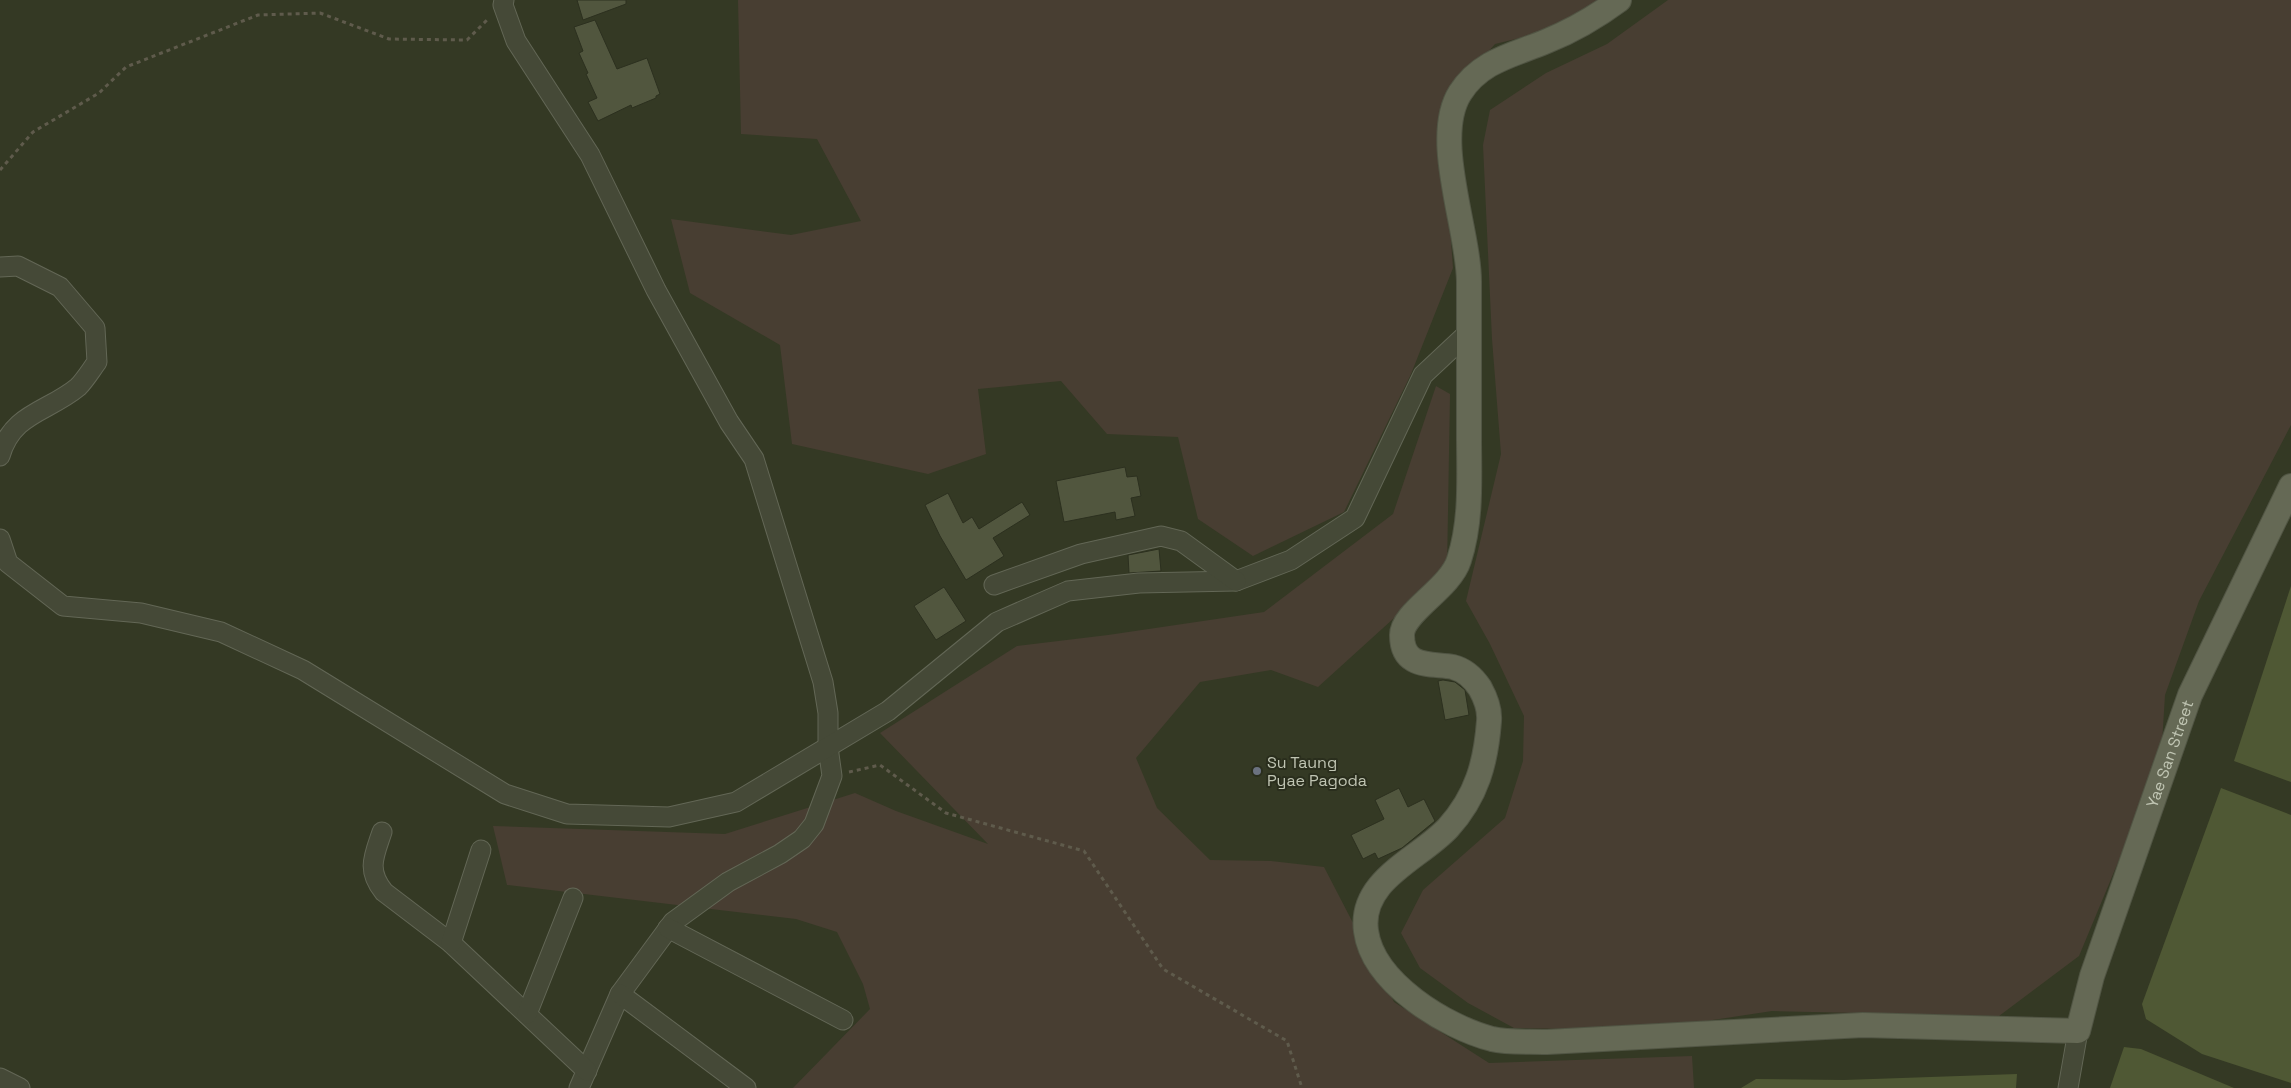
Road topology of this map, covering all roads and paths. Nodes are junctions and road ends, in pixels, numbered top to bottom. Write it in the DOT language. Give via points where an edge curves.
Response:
graph roads {
  1 [pos="1619,0"];
  2 [pos="504,2"];
  3 [pos="0,170"];
  4 [pos="0,267"];
  5 [pos="1469,332"];
  6 [pos="0,456"];
  7 [pos="2291,486"];
  8 [pos="0,539"];
  9 [pos="1236,581"];
  10 [pos="994,585"];
  11 [pos="828,747"];
  12 [pos="832,776"];
  13 [pos="382,832"];
  14 [pos="481,850"];
  15 [pos="573,898"];
  16 [pos="668,928"];
  17 [pos="451,943"];
  18 [pos="620,994"];
  19 [pos="527,1014"];
  20 [pos="843,1020"];
  21 [pos="2078,1031"];
  22 [pos="0,1078"];
  23 [pos="583,1080"];
  24 [pos="20,1088"];
  25 [pos="746,1088"];
  26 [pos="1302,1088"];
  27 [pos="2068,1088"];
  1 -- 5 [label="main road" via="1589,22 1546,42 1502,57 1476,73 1458,96 1450,124 1451,163 1469,277"];
  2 -- 3 [label="path" via="467,40 389,39 320,13 258,15 126,67 99,93 33,132"];
  2 -- 11 [label="street" via="516,41 590,155 656,290 729,422 754,459 823,682 828,713"];
  4 -- 6 [label="street" via="18,266 60,287 95,328 97,362 78,386 21,421 4,442"];
  5 -- 9 [label="street" via="1422,375 1355,518 1291,560"];
  5 -- 21 [label="main road" via="1468,517 1459,560 1452,576 1408,620 1402,632 1404,648 1412,660 1427,666 1457,668 1473,678 1483,694 1490,715 1485,765 1471,797 1448,828 1377,887 1368,908 1366,932 1377,960 1398,986 1423,1008 1457,1028 1495,1040 1547,1042 1863,1025"];
  7 -- 21 [label="main road, Yae San Street" via="2190,695 2092,976"];
  8 -- 11 [label="street" via="8,563 63,606 141,613 221,632 303,670 505,794 567,814 669,817 736,802"];
  9 -- 10 [label="street" via="1181,541 1161,536 1081,554"];
  9 -- 11 [label="street" via="1138,583 1068,591 998,622 888,711"];
  11 -- 12 [label="street"];
  12 -- 16 [label="street" via="814,824 802,839 728,882"];
  12 -- 26 [label="path" via="880,765 946,813 1084,851 1163,969 1287,1041"];
  13 -- 17 [label="street" via="372,864 375,882"];
  14 -- 17 [label="street"];
  15 -- 19 [label="street"];
  16 -- 18 [label="street"];
  16 -- 20 [label="street"];
  17 -- 19 [label="street"];
  18 -- 23 [label="street"];
  18 -- 25 [label="street"];
  19 -- 23 [label="street"];
  21 -- 27 [label="street"];
  22 -- 24 [label="street"];
}
